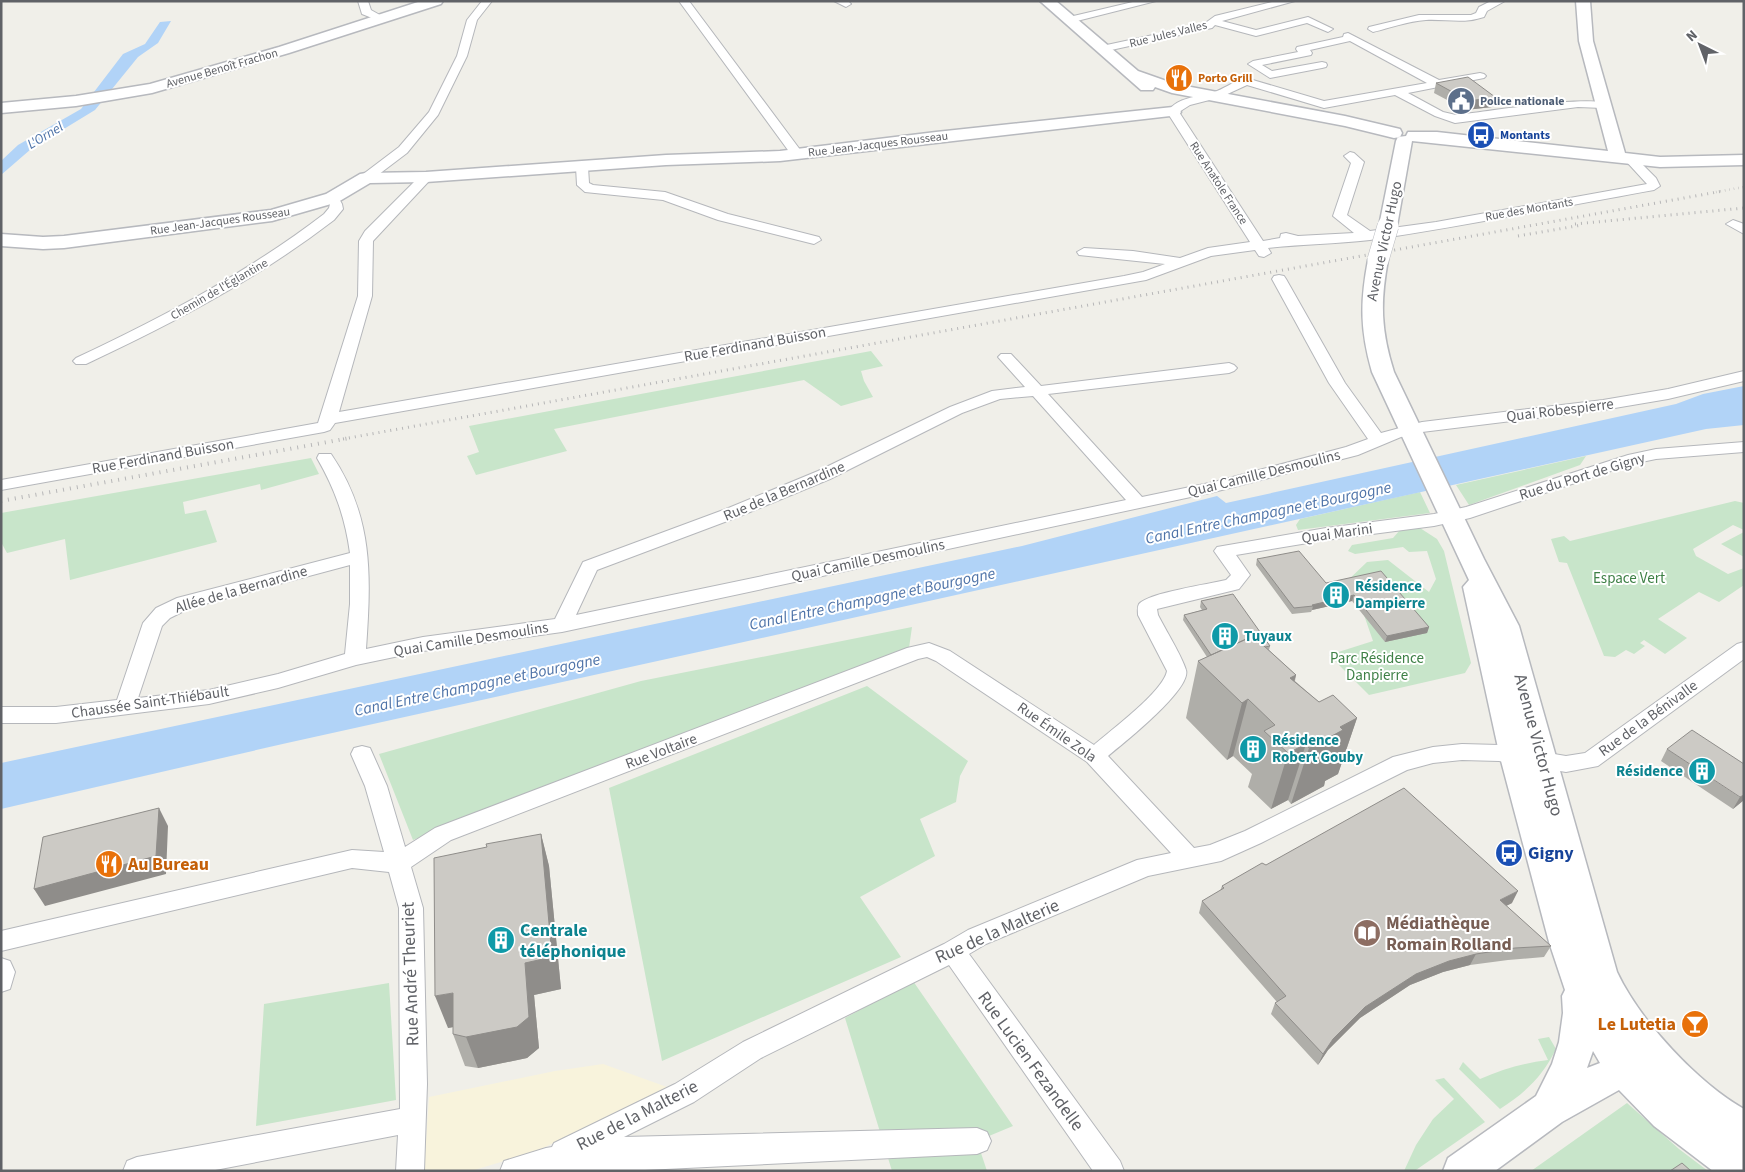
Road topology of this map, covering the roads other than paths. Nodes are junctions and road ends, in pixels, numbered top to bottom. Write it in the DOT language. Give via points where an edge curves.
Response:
graph roads {
  1 [pos="364,1"];
  2 [pos="436,1"];
  3 [pos="684,1"];
  4 [pos="1048,1"];
  5 [pos="1151,1"];
  6 [pos="1290,1"];
  7 [pos="1500,1"];
  8 [pos="1583,1"];
  9 [pos="486,2"];
  10 [pos="382,19"];
  11 [pos="1069,20"];
  12 [pos="1214,22"];
  13 [pos="1328,29"];
  14 [pos="1372,30"];
  15 [pos="1102,49"];
  16 [pos="1322,65"];
  17 [pos="1265,72"];
  18 [pos="1135,75"];
  19 [pos="1480,76"];
  20 [pos="1246,81"];
  21 [pos="1438,84"];
  22 [pos="1403,91"];
  23 [pos="1213,96"];
  24 [pos="1603,104"];
  25 [pos="1,108"];
  26 [pos="1173,112"];
  27 [pos="1469,118"];
  28 [pos="1404,137"];
  29 [pos="797,154"];
  30 [pos="1350,156"];
  31 [pos="1624,159"];
  32 [pos="1744,160"];
  33 [pos="582,166"];
  34 [pos="426,177"];
  35 [pos="366,178"];
  36 [pos="332,198"];
  37 [pos="1249,228"];
  38 [pos="1368,236"];
  39 [pos="1,240"];
  40 [pos="814,240"];
  41 [pos="1298,240"];
  42 [pos="1262,250"];
  43 [pos="1084,252"];
  44 [pos="1179,262"];
  45 [pos="1279,279"];
  46 [pos="1006,357"];
  47 [pos="81,361"];
  48 [pos="1229,368"];
  49 [pos="1744,376"];
  50 [pos="1036,391"];
  51 [pos="326,423"];
  52 [pos="1412,434"];
  53 [pos="1377,440"];
  54 [pos="1744,447"];
  55 [pos="325,458"];
  56 [pos="1,485"];
  57 [pos="1138,503"];
  58 [pos="1452,516"];
  59 [pos="360,556"];
  60 [pos="562,625"];
  61 [pos="1744,649"];
  62 [pos="929,650"];
  63 [pos="355,658"];
  64 [pos="125,706"];
  65 [pos="1,715"];
  66 [pos="362,754"];
  67 [pos="1095,756"];
  68 [pos="1529,758"];
  69 [pos="1188,858"];
  70 [pos="399,863"];
  71 [pos="1,941"];
  72 [pos="953,951"];
  73 [pos="1576,979"];
  74 [pos="1628,1073"];
  75 [pos="1707,1107"];
  76 [pos="1549,1109"];
  77 [pos="411,1120"];
  78 [pos="1744,1130"];
  79 [pos="1744,1169"];
  80 [pos="137,1171"];
  81 [pos="410,1171"];
  82 [pos="514,1171"];
  83 [pos="1110,1171"];
  84 [pos="1462,1171"];
  1 -- 10 [label="street" via="366,12"];
  2 -- 10 [label="street, Avenue Benoît Frachon"];
  3 -- 29 [label="street"];
  4 -- 11 [label="street, Rue Anatole France"];
  5 -- 11 [label="street"];
  6 -- 12 [label="street, Rue Jules Valles" via="1219,18"];
  7 -- 14 [label="street" via="1483,9 1474,18 1422,17"];
  8 -- 24 [label="street, Rue des Montants" via="1586,42"];
  9 -- 35 [label="street" via="472,20 462,56 434,112 403,150"];
  10 -- 25 [label="street, Avenue Benoît Frachon" via="181,80 76,101"];
  11 -- 15 [label="street, Rue Anatole France"];
  12 -- 13 [label="street" via="1256,33 1308,20"];
  12 -- 15 [label="street, Rue Jules Valles"];
  15 -- 18 [label="street, Rue Anatole France"];
  16 -- 17 [label="street" via="1270,75"];
  17 -- 20 [label="street"];
  17 -- 21 [label="street" via="1253,64 1307,53 1301,49 1350,37"];
  18 -- 23 [label="street" via="1166,86"];
  18 -- 26 [label="street, Rue Anatole France"];
  19 -- 21 [label="street"];
  20 -- 22 [label="street" via="1324,105"];
  20 -- 23 [label="street"];
  21 -- 22 [label="street"];
  22 -- 27 [label="street" via="1447,118"];
  23 -- 26 [label="street" via="1183,103"];
  23 -- 28 [label="street" via="1345,121"];
  24 -- 27 [label="street" via="1578,104"];
  24 -- 31 [label="street, Rue des Montants"];
  26 -- 29 [label="street, Rue Jean-Jacques Rousseau"];
  26 -- 37 [label="street, Rue Anatole France"];
  28 -- 31 [label="street" via="1437,137"];
  28 -- 52 [label="street, Avenue Victor Hugo, bridge" via="1402,164 1370,296 1370,316 1382,372"];
  29 -- 33 [label="street, Rue Jean-Jacques Rousseau"];
  30 -- 38 [label="street" via="1358,162 1340,216"];
  31 -- 32 [label="street"];
  31 -- 38 [label="street, Rue des Montants" via="1654,186"];
  33 -- 34 [label="street, Rue Jean-Jacques Rousseau"];
  33 -- 40 [label="street" via="583,185 590,189 665,196 723,217"];
  34 -- 35 [label="street, Rue Jean-Jacques Rousseau"];
  34 -- 51 [label="street" via="366,241 365,296"];
  35 -- 36 [label="street, Rue Jean-Jacques Rousseau"];
  36 -- 39 [label="street, Rue Jean-Jacques Rousseau" via="272,215 120,235 44,243"];
  36 -- 47 [label="street, Chemin de l'Églantine" via="336,209 329,217 268,262 166,320"];
  37 -- 41 [label="street, Rue des Montants"];
  37 -- 42 [label="street, Rue Anatole France"];
  38 -- 41 [label="street, Rue des Montants"];
  41 -- 42 [label="street, Rue des Montants"];
  42 -- 44 [label="street, Rue Ferdinand Buisson" via="1208,252"];
  43 -- 44 [label="street, Rue Ferdinand Buisson"];
  44 -- 51 [label="street, Rue Ferdinand Buisson" via="1151,274 1124,280"];
  45 -- 53 [label="street" via="1337,383"];
  46 -- 50 [label="street"];
  48 -- 50 [label="street, Rue de la Bernardine"];
  49 -- 52 [label="street, Quai Robespierre" via="1618,403"];
  50 -- 57 [label="street"];
  50 -- 60 [label="street, Rue de la Bernardine" via="998,394 956,410 799,485 590,566"];
  51 -- 56 [label="street, Rue Ferdinand Buisson"];
  52 -- 53 [label="street, Quai Robespierre"];
  52 -- 58 [label="street, Avenue Victor Hugo"];
  53 -- 57 [label="street, Quai Camille Desmoulins" via="1352,451"];
  54 -- 58 [label="street, Rue du Port de Gigny" via="1656,454 1628,460"];
  55 -- 59 [label="street" via="350,505"];
  57 -- 60 [label="street, Quai Camille Desmoulins"];
  58 -- 67 [label="street, Quai Marini" via="1223,551 1241,575 1232,585 1154,602 1147,607 1148,615 1178,671 1175,682"];
  58 -- 68 [label="street, Avenue Victor Hugo" via="1471,559 1483,624"];
  59 -- 63 [label="street" via="362,582"];
  59 -- 64 [label="street, Allée de la Bernardine" via="184,603 163,613 153,623"];
  60 -- 63 [label="street, Quai Camille Desmoulins" via="423,644"];
  61 -- 68 [label="street, Rue de la Bénivalle" via="1590,760 1566,764"];
  62 -- 67 [label="street, Rue Émile Zola" via="966,670"];
  62 -- 70 [label="street, Rue Voltaire" via="914,653 443,834"];
  63 -- 64 [label="street, Chaussée Saint-Thiébault" via="209,697"];
  64 -- 65 [label="street, Chaussée Saint-Thiébault" via="56,715"];
  66 -- 70 [label="street, Rue André Theuriet" via="376,786"];
  67 -- 69 [label="street, Rue Émile Zola"];
  68 -- 69 [label="street, Rue de la Malterie" via="1462,752 1401,763 1253,837 1213,854"];
  68 -- 73 [label="street, Avenue Victor Hugo"];
  68 -- 75 [label="street, Avenue Victor Hugo" via="1607,989 1626,1022 1642,1041"];
  69 -- 72 [label="street, Rue de la Malterie" via="1145,867 977,937"];
  70 -- 71 [label="street" via="352,859"];
  70 -- 77 [label="street, Rue André Theuriet" via="411,908 414,1084"];
  72 -- 82 [label="street, Rue de la Malterie" via="752,1050 726,1070 564,1152 977,1141 546,1161"];
  72 -- 83 [label="street, Rue Lucien Fezandelle"];
  73 -- 74 [label="street, Avenue Victor Hugo" via="1598,1027"];
  73 -- 76 [label="street, Avenue Victor Hugo" via="1579,1038 1574,1059"];
  74 -- 75 [label="street" via="1660,1083"];
  74 -- 76 [label="street" via="1607,1077"];
  74 -- 79 [label="street, Avenue Victor Hugo" via="1667,1114"];
  75 -- 78 [label="street"];
  76 -- 84 [label="street"];
  77 -- 80 [label="street"];
  77 -- 81 [label="street, Rue André Theuriet"];
}
